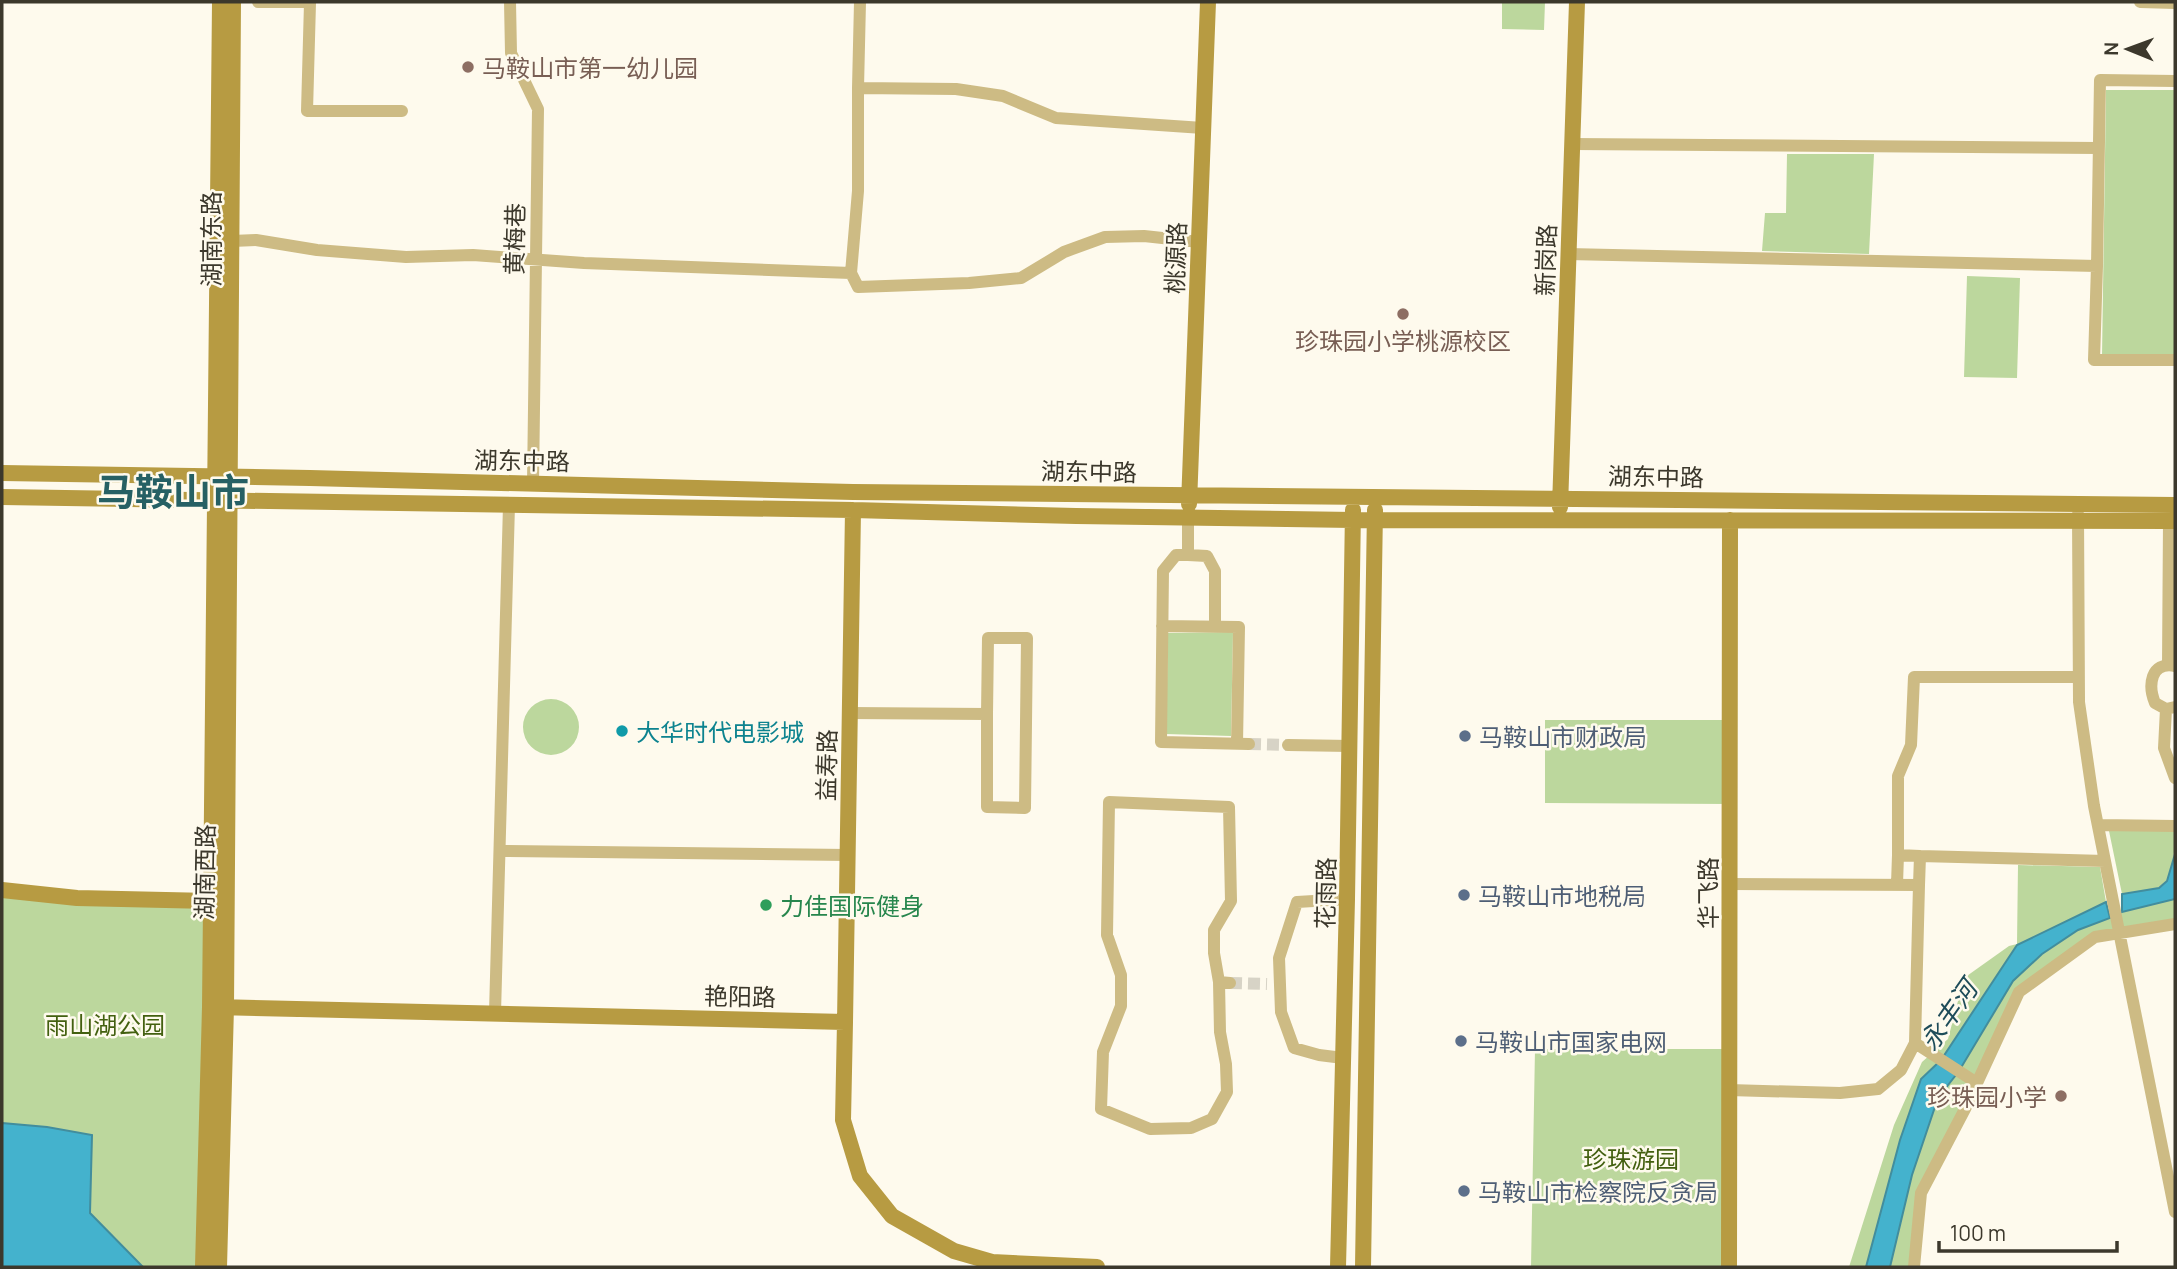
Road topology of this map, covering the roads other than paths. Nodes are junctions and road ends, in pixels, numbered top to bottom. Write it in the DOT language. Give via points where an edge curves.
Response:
graph roads {
  1 [pos="220,2"];
  2 [pos="233,2"];
  3 [pos="258,2"];
  4 [pos="310,2"];
  5 [pos="510,2"];
  6 [pos="860,2"];
  7 [pos="1208,2"];
  8 [pos="1577,2"];
  9 [pos="2140,2"];
  10 [pos="2175,3"];
  11 [pos="2175,81"];
  12 [pos="858,88"];
  13 [pos="402,111"];
  14 [pos="1203,128"];
  15 [pos="1572,144"];
  16 [pos="2098,148"];
  17 [pos="232,241"];
  18 [pos="1199,242"];
  19 [pos="1568,254"];
  20 [pos="535,259"];
  21 [pos="2097,266"];
  22 [pos="851,273"];
  23 [pos="2175,360"];
  24 [pos="2,473"];
  25 [pos="224,477"];
  26 [pos="533,483"];
  27 [pos="1189,495"];
  28 [pos="2,497"];
  29 [pos="1353,498"];
  30 [pos="1375,498"];
  31 [pos="1560,498"];
  32 [pos="223,501"];
  33 [pos="2078,503"];
  34 [pos="509,505"];
  35 [pos="853,510"];
  36 [pos="2173,515"];
  37 [pos="1188,517"];
  38 [pos="1353,520"];
  39 [pos="1374,520"];
  40 [pos="1559,520"];
  41 [pos="1730,520"];
  42 [pos="2078,521"];
  43 [pos="1188,555"];
  44 [pos="1162,626"];
  45 [pos="1215,626"];
  46 [pos="2172,665"];
  47 [pos="2078,677"];
  48 [pos="2171,708"];
  49 [pos="850,713"];
  50 [pos="988,714"];
  51 [pos="1288,745"];
  52 [pos="1350,746"];
  53 [pos="2175,778"];
  54 [pos="2098,825"];
  55 [pos="2175,826"];
  56 [pos="500,852"];
  57 [pos="848,855"];
  58 [pos="1898,855"];
  59 [pos="1920,856"];
  60 [pos="2105,861"];
  61 [pos="1730,884"];
  62 [pos="1897,884"];
  63 [pos="1919,885"];
  64 [pos="2,890"];
  65 [pos="1347,899"];
  66 [pos="210,901"];
  67 [pos="2175,924"];
  68 [pos="2121,933"];
  69 [pos="1224,982"];
  70 [pos="218,1007"];
  71 [pos="495,1013"];
  72 [pos="845,1022"];
  73 [pos="1915,1043"];
  74 [pos="1343,1058"];
  75 [pos="1977,1083"];
  76 [pos="1729,1090"];
  77 [pos="2175,1212"];
  78 [pos="203,1267"];
  79 [pos="219,1267"];
  80 [pos="1097,1267"];
  81 [pos="1338,1267"];
  82 [pos="1363,1267"];
  83 [pos="1728,1267"];
  84 [pos="1914,1267"];
  1 -- 25 [label="main road"];
  2 -- 17 [label="main road, 湖南东路"];
  3 -- 4 [label="street"];
  4 -- 13 [label="street" via="307,111"];
  5 -- 20 [label="street, 黄梅巷" via="511,53 538,109"];
  6 -- 12 [label="street"];
  7 -- 14 [label="main road, 桃源路"];
  8 -- 15 [label="main road, 新岗路"];
  9 -- 10 [label="street"];
  11 -- 16 [label="street" via="2101,80"];
  12 -- 14 [label="street" via="956,89 1003,96 1056,118"];
  12 -- 22 [label="street" via="858,191"];
  14 -- 18 [label="main road, 桃源路"];
  15 -- 16 [label="street"];
  15 -- 19 [label="main road, 新岗路"];
  16 -- 21 [label="street"];
  17 -- 20 [label="street" via="406,257"];
  17 -- 25 [label="main road, 湖南东路"];
  18 -- 22 [label="street" via="1105,237 1064,252 1021,278 969,283 858,287"];
  18 -- 27 [label="main road, 桃源路"];
  19 -- 21 [label="street"];
  19 -- 31 [label="main road, 新岗路"];
  20 -- 22 [label="street"];
  20 -- 26 [label="street, 黄梅巷"];
  21 -- 23 [label="street" via="2094,360"];
  24 -- 25 [label="main road, 湖东中路"];
  25 -- 26 [label="main road, 湖东中路"];
  25 -- 32 [label="main road"];
  26 -- 27 [label="main road, 湖东中路"];
  27 -- 29 [label="main road, 湖东中路"];
  27 -- 37 [label="main road, 桃源路"];
  28 -- 32 [label="main road, 湖东中路"];
  29 -- 30 [label="main road, 湖东中路"];
  29 -- 38 [label="main road, 花雨路"];
  30 -- 31 [label="main road, 湖东中路"];
  30 -- 39 [label="main road"];
  31 -- 33 [label="main road, 湖东中路"];
  31 -- 40 [label="main road, 新岗路"];
  32 -- 34 [label="main road, 湖东中路"];
  32 -- 66 [label="main road, 湖南西路"];
  32 -- 70 [label="main road, 湖南西路"];
  33 -- 36 [label="main road, 湖东中路"];
  33 -- 42 [label="street"];
  34 -- 35 [label="main road, 湖东中路"];
  34 -- 56 [label="street"];
  35 -- 37 [label="main road, 湖东中路"];
  35 -- 49 [label="main road, 益寿路"];
  36 -- 42 [label="main road, 湖东中路"];
  36 -- 46 [label="street"];
  37 -- 38 [label="main road, 湖东中路"];
  37 -- 43 [label="street"];
  38 -- 39 [label="main road, 湖东中路"];
  38 -- 52 [label="main road, 花雨路"];
  39 -- 40 [label="main road, 湖东中路"];
  39 -- 82 [label="main road"];
  40 -- 41 [label="main road, 湖东中路"];
  41 -- 42 [label="main road, 湖东中路"];
  41 -- 61 [label="main road, 华飞路"];
  42 -- 47 [label="street"];
  43 -- 44 [label="street" via="1176,555 1163,571"];
  43 -- 45 [label="street" via="1207,556 1215,571"];
  44 -- 45 [label="street"];
  44 -- 45 [label="street" via="1161,743 1243,744 1239,627"];
  46 -- 48 [label="street" via="2156,671 2151,679 2155,704"];
  47 -- 54 [label="street"];
  47 -- 58 [label="street" via="1914,677 1911,746 1898,776"];
  48 -- 53 [label="street" via="2164,747"];
  49 -- 50 [label="street"];
  49 -- 57 [label="main road, 益寿路"];
  50 -- 50 [label="street" via="987,807 1025,808 1027,638 988,638"];
  51 -- 52 [label="street"];
  52 -- 65 [label="main road, 花雨路"];
  54 -- 55 [label="street"];
  54 -- 60 [label="street"];
  56 -- 57 [label="street"];
  56 -- 71 [label="street"];
  57 -- 72 [label="main road, 益寿路"];
  58 -- 59 [label="street"];
  58 -- 62 [label="street"];
  59 -- 60 [label="street"];
  59 -- 63 [label="street"];
  60 -- 68 [label="street"];
  61 -- 62 [label="street"];
  61 -- 76 [label="main road, 华飞路"];
  62 -- 63 [label="street"];
  63 -- 73 [label="street"];
  64 -- 66 [label="main road" via="77,898"];
  65 -- 74 [label="main road, 花雨路"];
  65 -- 74 [label="street" via="1297,902 1274,983 1294,1048"];
  66 -- 70 [label="main road, 湖南西路"];
  67 -- 68 [label="street"];
  68 -- 75 [label="street" via="2095,937 2019,992"];
  68 -- 77 [label="street"];
  69 -- 69 [label="street" via="1213,953 1214,930 1231,901 1229,807 1109,802 1107,935 1121,975 1121,1006 1103,1052 1101,1109 1150,1129 1191,1128 1212,1119 1227,1092 1220,1032"];
  70 -- 71 [label="main road, 艳阳路"];
  70 -- 78 [label="main road, 湖南西路"];
  70 -- 79 [label="main road, 湖南西路"];
  71 -- 72 [label="main road, 艳阳路"];
  72 -- 80 [label="main road" via="843,1120 860,1176 892,1216 954,1251 992,1262"];
  73 -- 75 [label="street"];
  73 -- 76 [label="street" via="1901,1070 1878,1089 1840,1093"];
  74 -- 81 [label="main road, 花雨路"];
  75 -- 84 [label="street" via="1920,1193"];
  76 -- 83 [label="main road, 华飞路"];
}
